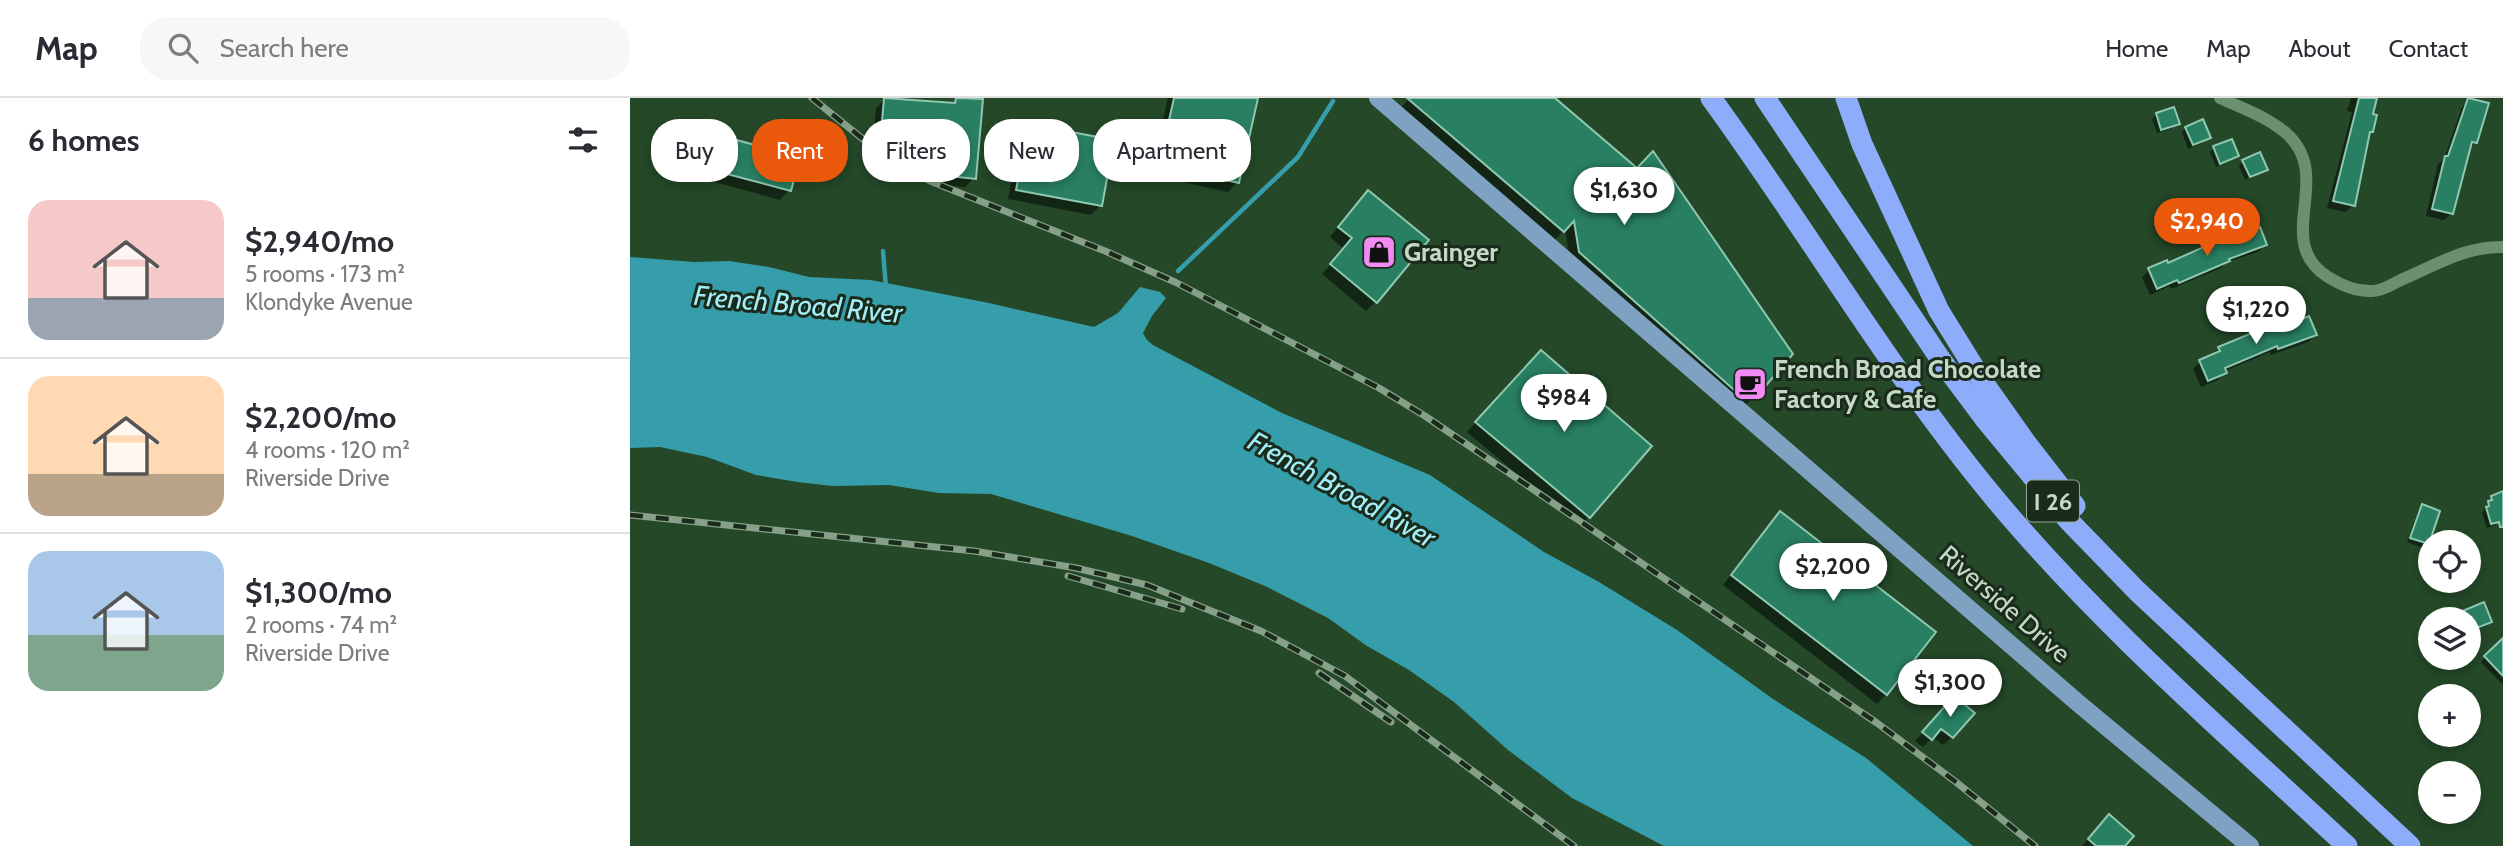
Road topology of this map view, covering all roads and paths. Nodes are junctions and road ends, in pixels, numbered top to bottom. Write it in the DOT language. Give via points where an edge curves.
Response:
graph roads {
  1 [pos="1378,98"];
  2 [pos="1711,98"];
  3 [pos="1765,98"];
  4 [pos="1846,98"];
  5 [pos="2220,98"];
  6 [pos="2503,247"];
  7 [pos="2186,638"];
  8 [pos="2250,846"];
  9 [pos="2347,846"];
  10 [pos="2410,846"];
  1 -- 8 [label="main road, Riverside Drive"];
  2 -- 9 [label="highway, I 26" via="1907,385 1996,500 2109,622"];
  3 -- 7 [label="highway, I 26" via="1985,419 2103,558"];
  4 -- 7 [label="highway" via="1862,144 1939,311 1983,382 2081,513 2178,620"];
  5 -- 6 [label="street" via="2270,121 2300,149 2308,172 2302,237 2308,257 2328,277 2356,290 2375,292 2472,248"];
  7 -- 10 [label="highway, I 26"];
}
